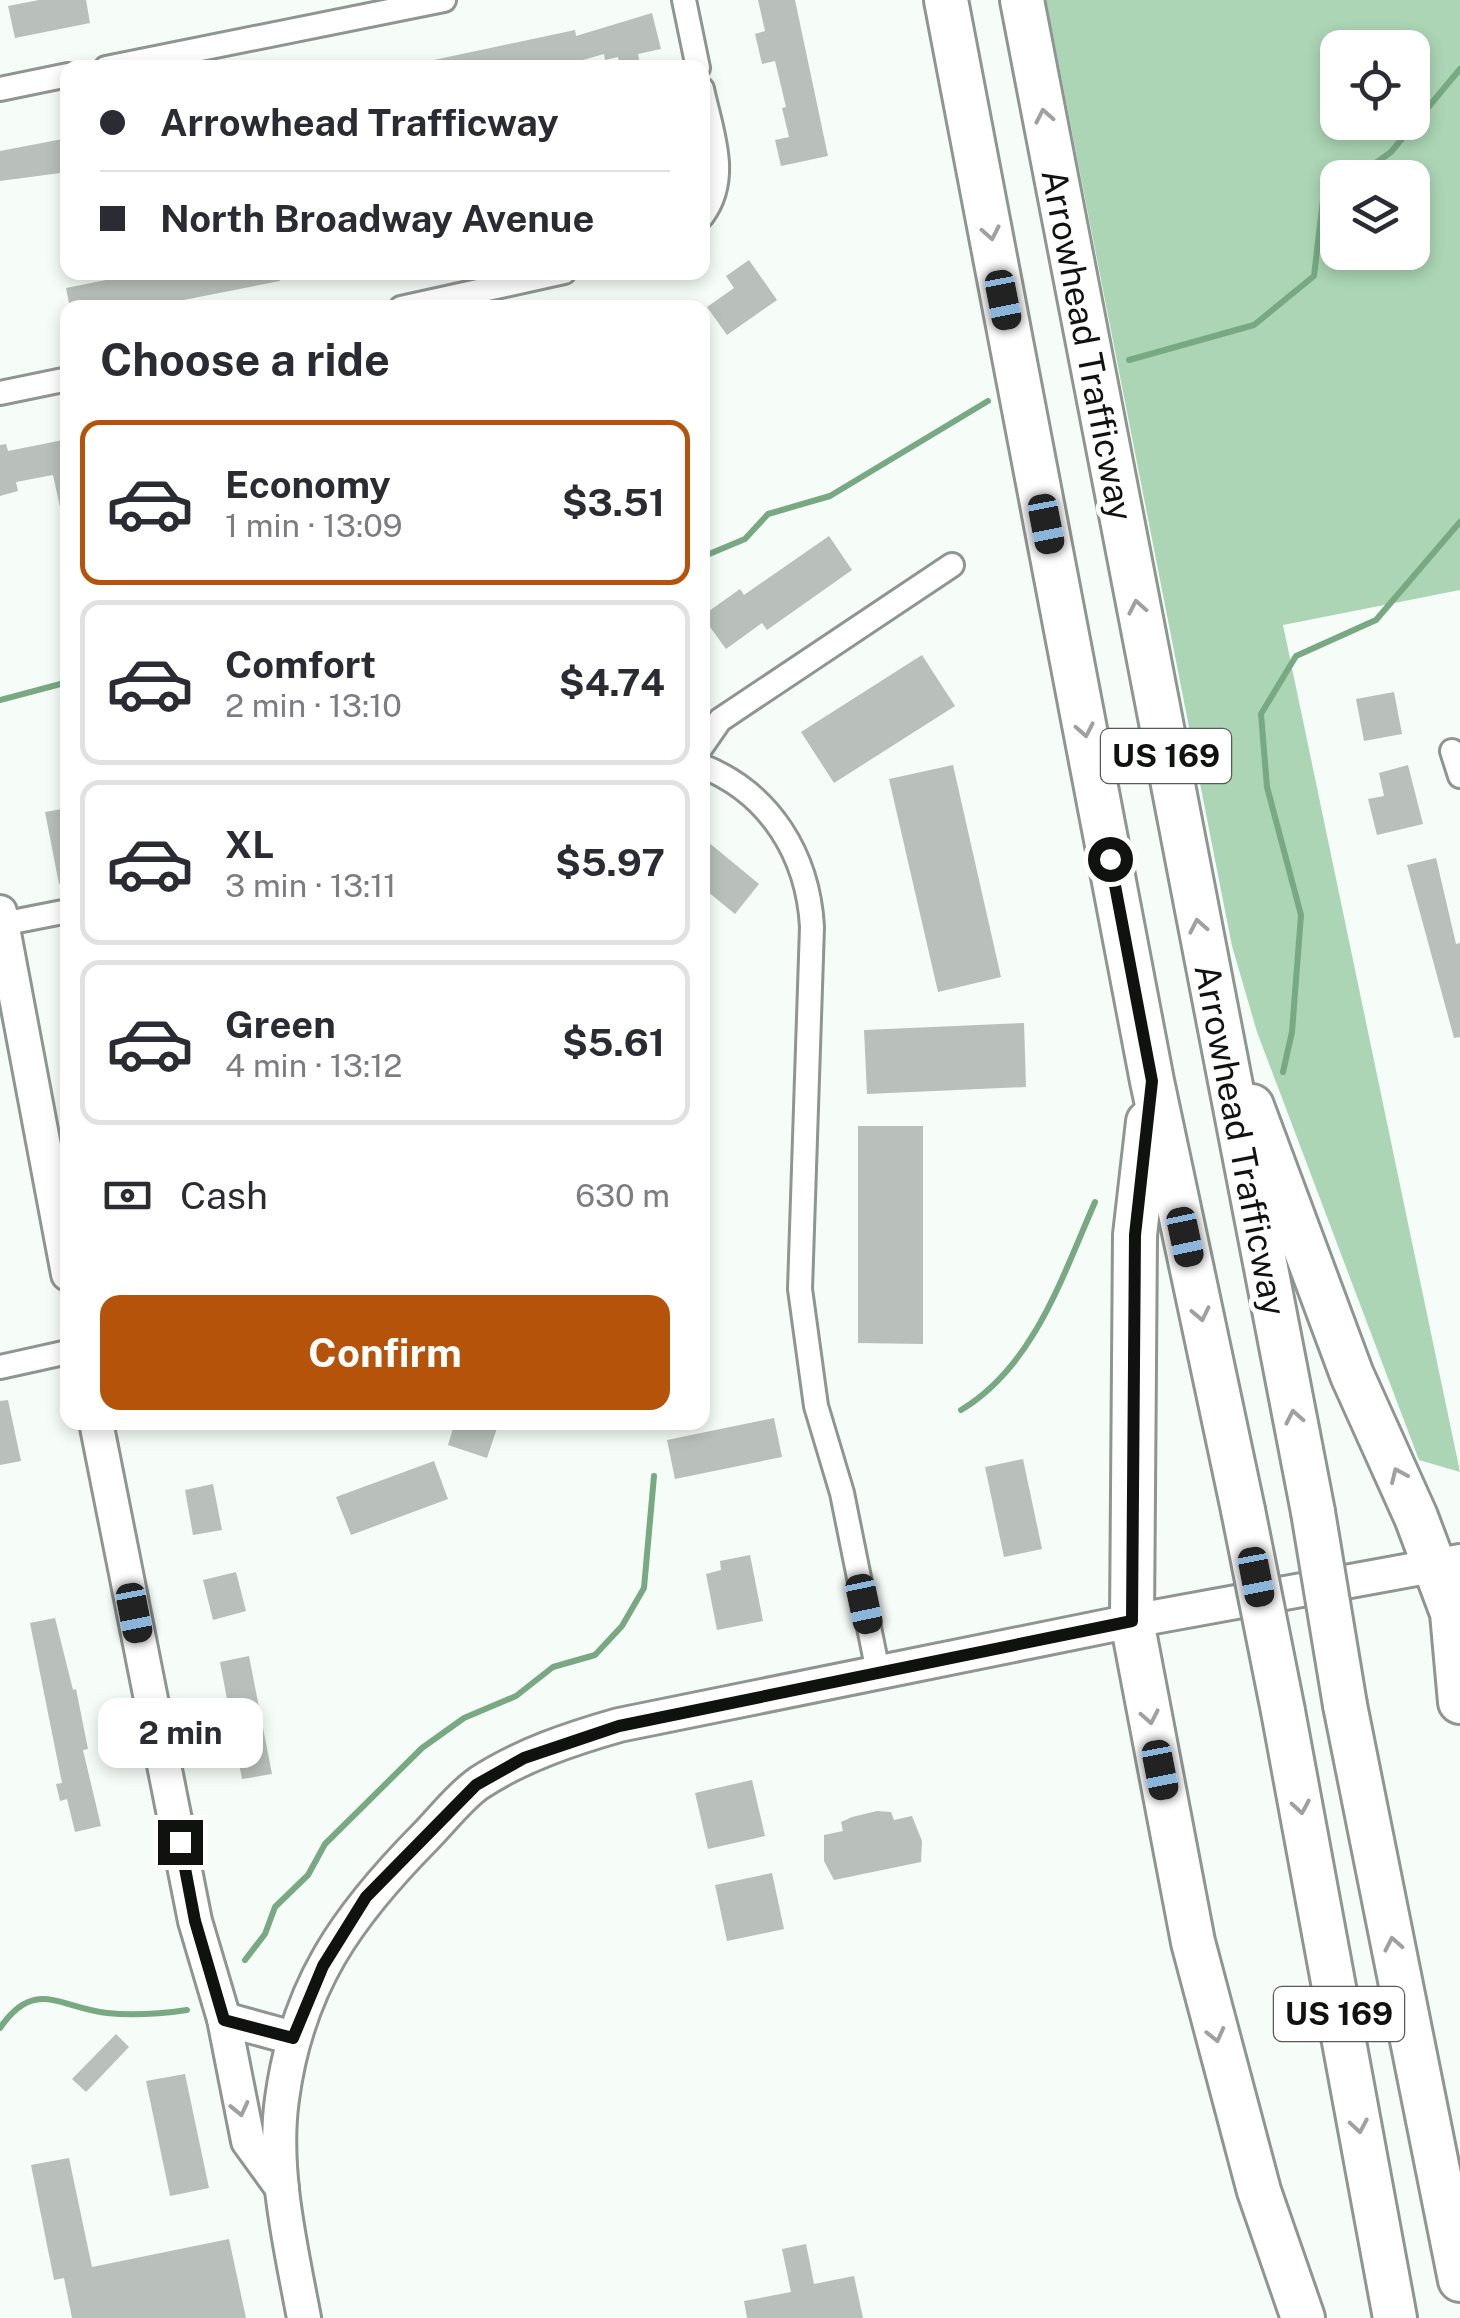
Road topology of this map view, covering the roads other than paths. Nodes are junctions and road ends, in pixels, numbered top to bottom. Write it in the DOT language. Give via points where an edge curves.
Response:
graph roads {
  1 [pos="444,0"];
  2 [pos="684,0"];
  3 [pos="946,0"];
  4 [pos="1022,0"];
  5 [pos="146,60"];
  6 [pos="696,60"];
  7 [pos="60,77"];
  8 [pos="0,89"];
  9 [pos="710,126"];
  10 [pos="710,203"];
  11 [pos="528,280"];
  12 [pos="438,300"];
  13 [pos="60,382"];
  14 [pos="0,394"];
  15 [pos="952,565"];
  16 [pos="710,734"];
  17 [pos="1452,751"];
  18 [pos="710,769"];
  19 [pos="1460,776"];
  20 [pos="60,912"];
  21 [pos="1,918"];
  22 [pos="1216,1021"];
  23 [pos="1152,1081"];
  24 [pos="60,1231"];
  25 [pos="60,1354"];
  26 [pos="0,1367"];
  27 [pos="98,1430"];
  28 [pos="1447,1563"];
  29 [pos="1132,1621"];
  30 [pos="878,1672"];
  31 [pos="1460,1702"];
  32 [pos="224,2020"];
  33 [pos="293,2038"];
  34 [pos="282,2188"];
  35 [pos="1460,2280"];
  36 [pos="304,2318"];
  37 [pos="1304,2318"];
  38 [pos="1395,2318"];
  1 -- 5 [label="street"];
  2 -- 6 [label="street"];
  3 -- 23 [label="highway, Arrowhead Trafficway / US 169, one-way"];
  22 -- 4 [label="highway, Arrowhead Trafficway / US 169, one-way"];
  7 -- 8 [label="street"];
  9 -- 10 [label="street" via="719,167"];
  11 -- 12 [label="street"];
  13 -- 14 [label="street"];
  15 -- 16 [label="street" via="720,720"];
  17 -- 19 [label="street"];
  18 -- 30 [label="street" via="731,777 767,809 805,880 812,928 800,1289 816,1406 842,1493"];
  20 -- 21 [label="street"];
  21 -- 24 [label="main road"];
  28 -- 22 [label="highway, one-way" via="1352,1375 1277,1165"];
  35 -- 22 [label="highway, Arrowhead Trafficway / US 169, one-way, bridge"];
  23 -- 29 [label="highway" via="1135,1235"];
  23 -- 38 [label="highway, Arrowhead Trafficway / US 169, one-way, bridge" via="1283,1711"];
  25 -- 26 [label="street"];
  27 -- 32 [label="main road" via="195,1921"];
  28 -- 29 [label="main road"];
  28 -- 31 [label="highway"];
  29 -- 30 [label="main road"];
  29 -- 37 [label="highway, one-way" via="1193,1942 1259,2191"];
  30 -- 33 [label="main road" via="566,1740 476,1785 366,1897 323,1966"];
  32 -- 33 [label="main road"];
  32 -- 34 [label="main road, one-way" via="248,2141"];
  33 -- 34 [label="main road" via="281,2103"];
  34 -- 36 [label="main road"];
}
